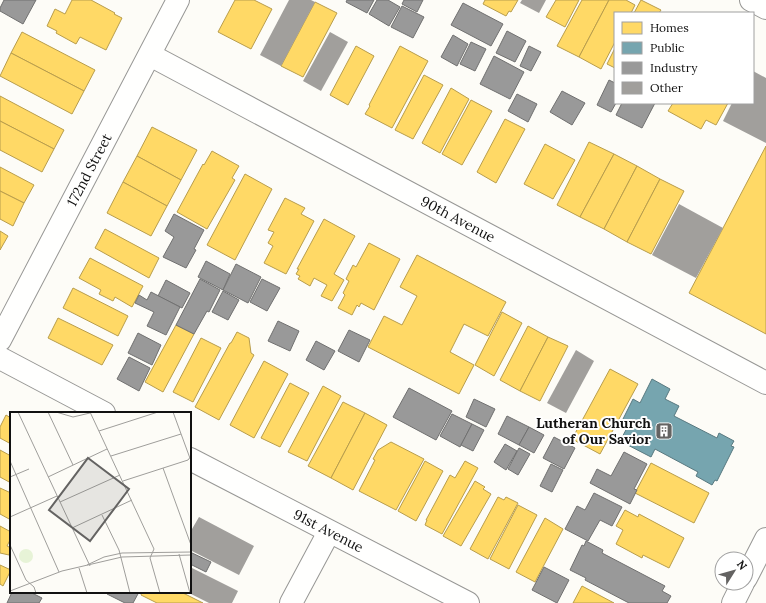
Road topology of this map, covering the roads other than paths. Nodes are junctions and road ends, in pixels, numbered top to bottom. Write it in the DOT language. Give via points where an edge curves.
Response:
graph roads {
  1 [pos="178,0"];
  2 [pos="751,0"];
  3 [pos="766,8"];
  4 [pos="150,55"];
  5 [pos="0,340"];
  6 [pos="0,358"];
  7 [pos="766,383"];
  8 [pos="102,412"];
  9 [pos="191,459"];
  10 [pos="329,532"];
  11 [pos="766,539"];
  12 [pos="754,562"];
  13 [pos="739,591"];
  14 [pos="291,603"];
  15 [pos="468,603"];
  16 [pos="733,603"];
  1 -- 4 [label="street, 172nd Street"];
  2 -- 3 [label="street"];
  4 -- 5 [label="street, 172nd Street"];
  4 -- 7 [label="street, 90th Avenue"];
  6 -- 8 [label="street"];
  9 -- 10 [label="street, 91st Avenue"];
  10 -- 14 [label="street"];
  10 -- 15 [label="street, 91st Avenue"];
  11 -- 12 [label="street"];
  13 -- 16 [label="street"];
}
